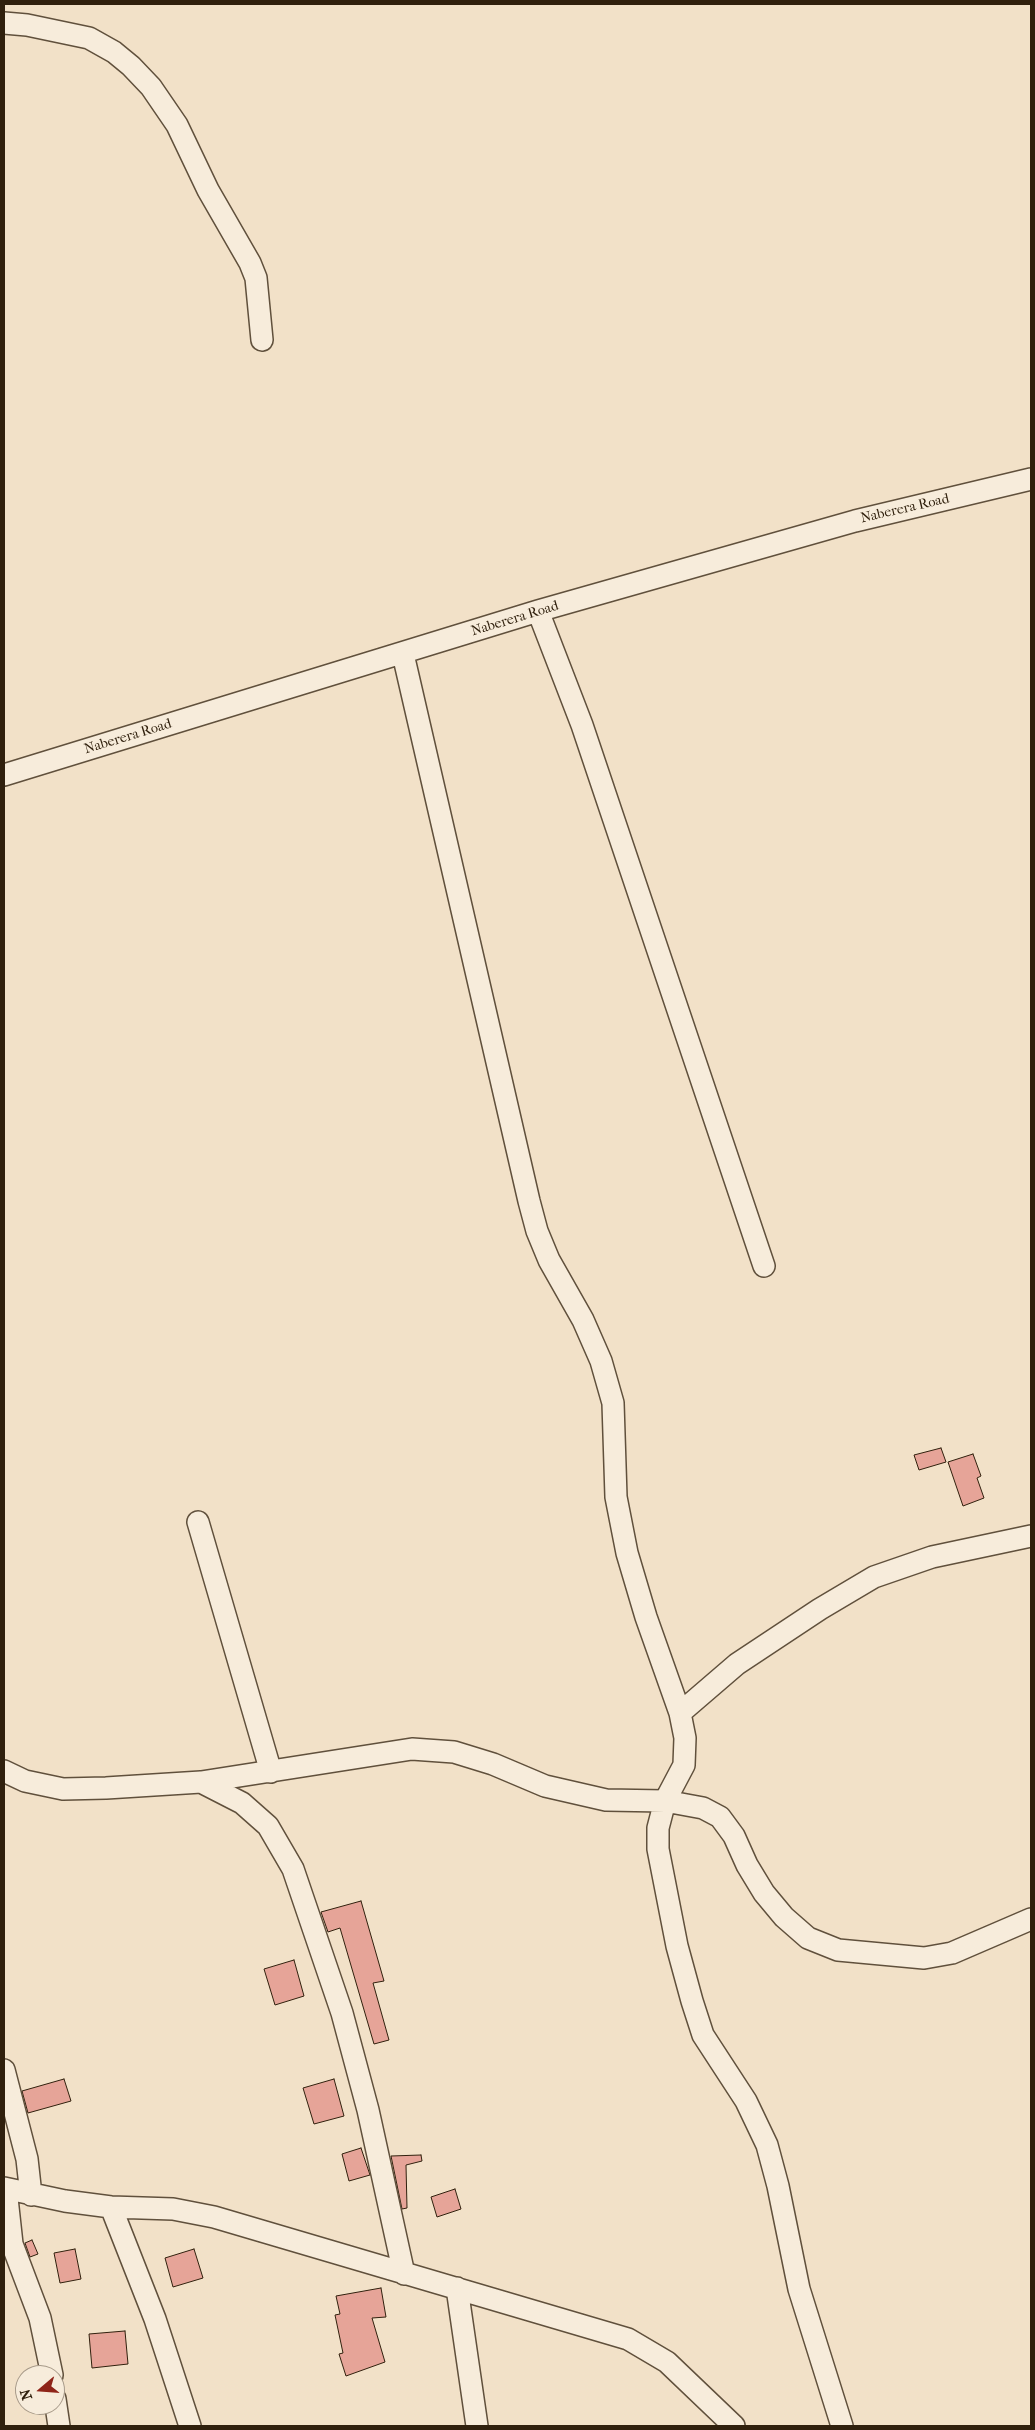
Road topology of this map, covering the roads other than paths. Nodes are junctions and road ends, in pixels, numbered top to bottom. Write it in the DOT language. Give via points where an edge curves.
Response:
graph roads {
  1 [pos="4,23"];
  2 [pos="262,340"];
  3 [pos="1031,479"];
  4 [pos="538,611"];
  5 [pos="403,654"];
  6 [pos="4,775"];
  7 [pos="764,1266"];
  8 [pos="198,1522"];
  9 [pos="1031,1536"];
  10 [pos="680,1714"];
  11 [pos="4,1771"];
  12 [pos="271,1772"];
  13 [pos="201,1782"];
  14 [pos="665,1802"];
  15 [pos="1031,1919"];
  16 [pos="4,2070"];
  17 [pos="5,2188"];
  18 [pos="31,2195"];
  19 [pos="112,2207"];
  20 [pos="404,2274"];
  21 [pos="457,2288"];
  22 [pos="50,2365"];
  23 [pos="190,2426"];
  24 [pos="477,2426"];
  25 [pos="734,2426"];
  26 [pos="842,2426"];
  1 -- 2 [label="street" via="89,38 132,66 152,87 177,125 208,190 250,263 256,278"];
  3 -- 4 [label="street, Naberera Road" via="855,521"];
  4 -- 5 [label="street, Naberera Road"];
  4 -- 7 [label="street" via="582,725"];
  5 -- 6 [label="street, Naberera Road"];
  5 -- 10 [label="street" via="529,1201 549,1260 583,1320 601,1361 613,1403 616,1497 626,1553"];
  8 -- 12 [label="street"];
  9 -- 10 [label="street" via="932,1557 874,1577 737,1664"];
  10 -- 14 [label="street" via="685,1738 684,1765"];
  11 -- 13 [label="street" via="25,1781 63,1789"];
  12 -- 13 [label="street"];
  12 -- 14 [label="street" via="412,1749 454,1752 545,1786 606,1800"];
  13 -- 20 [label="street" via="242,1803 268,1826 292,1870 342,2013 368,2110"];
  14 -- 15 [label="street" via="703,1808 720,1817 734,1836 764,1893 784,1917 808,1938 838,1950 924,1958 967,1947"];
  14 -- 26 [label="street" via="658,1828 658,1849 692,2001 703,2035 746,2101 767,2145 799,2289"];
  16 -- 18 [label="street" via="26,2159"];
  17 -- 18 [label="street"];
  17 -- 22 [label="street" via="12,2244 40,2318"];
  18 -- 19 [label="street"];
  19 -- 20 [label="street" via="173,2209 214,2217"];
  19 -- 23 [label="street"];
  20 -- 21 [label="street"];
  21 -- 24 [label="street"];
  21 -- 25 [label="street" via="628,2339 667,2362"];
}
